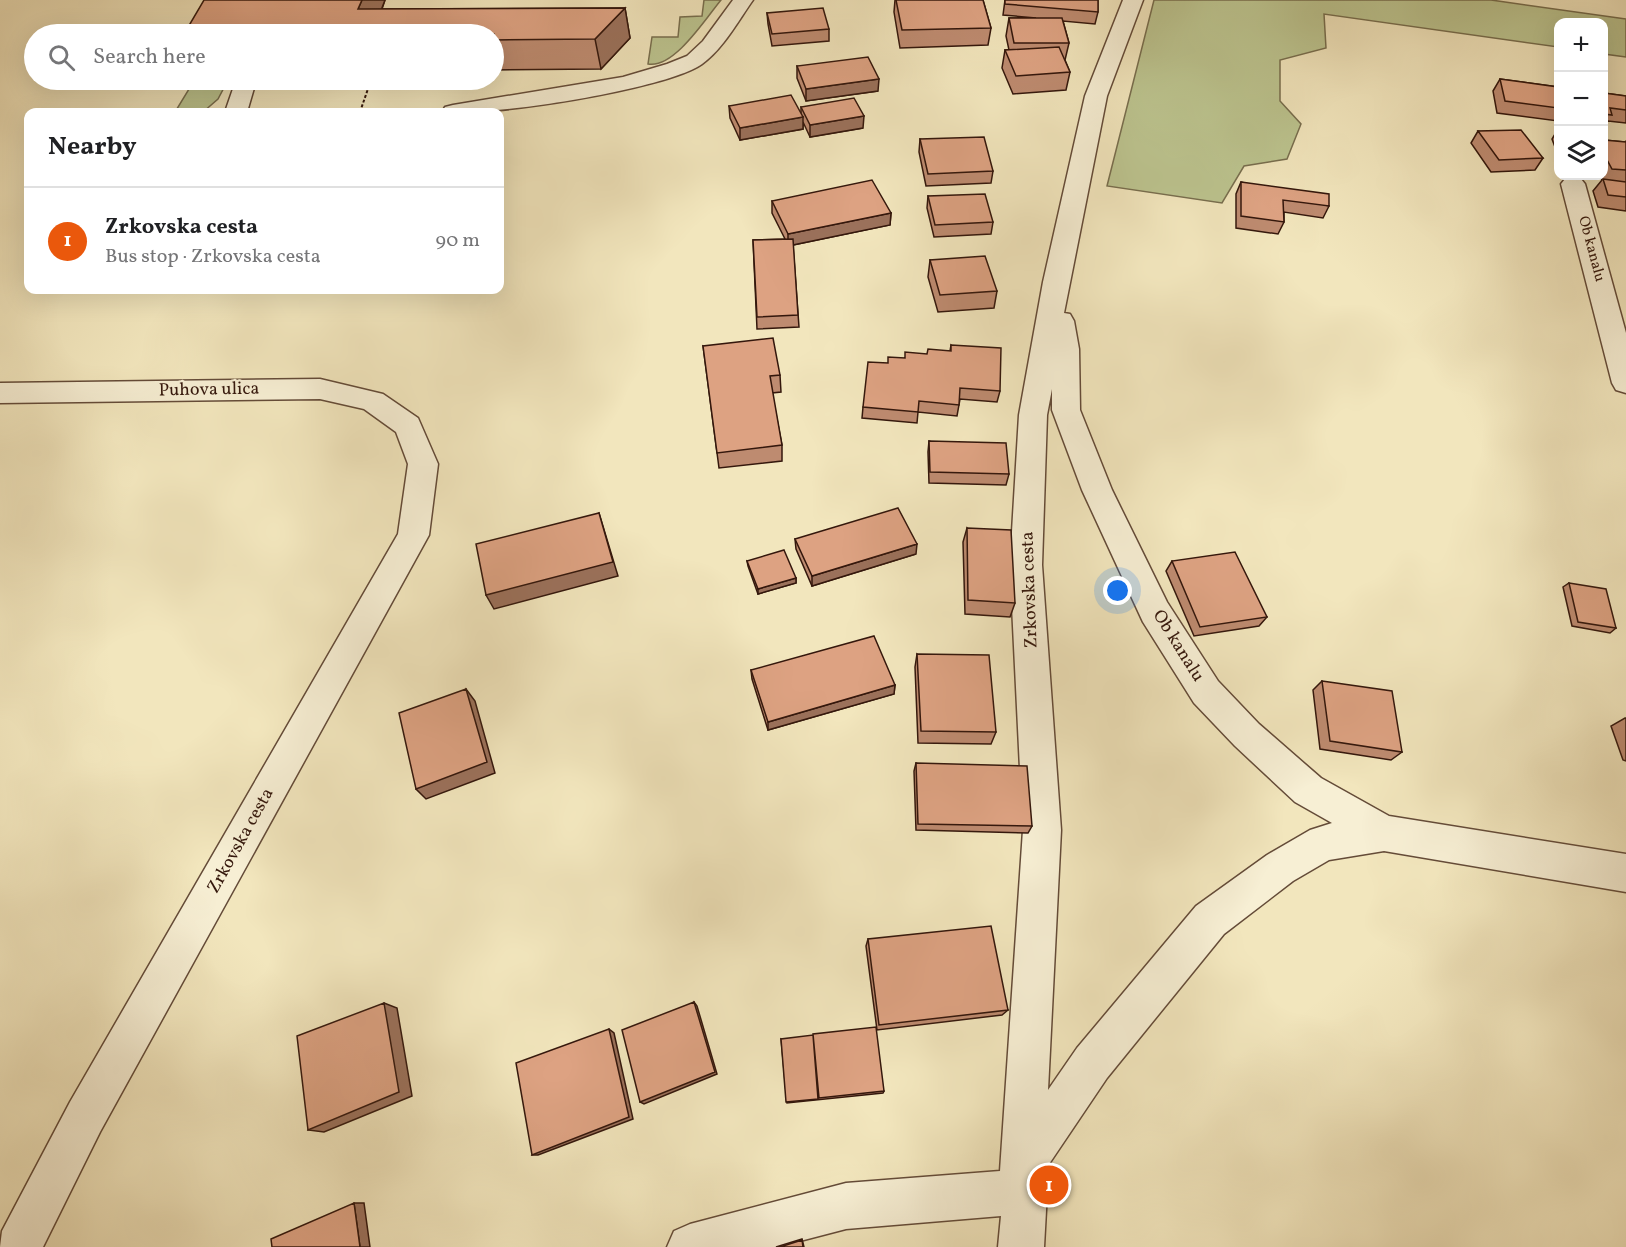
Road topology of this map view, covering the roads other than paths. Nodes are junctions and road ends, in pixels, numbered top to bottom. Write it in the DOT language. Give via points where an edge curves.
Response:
graph roads {
  1 [pos="743,0"];
  2 [pos="1133,0"];
  3 [pos="242,90"];
  4 [pos="237,108"];
  5 [pos="477,108"];
  6 [pos="1573,184"];
  7 [pos="1056,282"];
  8 [pos="1626,383"];
  9 [pos="0,393"];
  10 [pos="408,426"];
  11 [pos="1384,833"];
  12 [pos="1626,873"];
  13 [pos="1024,1178"];
  14 [pos="18,1247"];
  15 [pos="690,1247"];
  16 [pos="1021,1247"];
  1 -- 5 [label="street" via="710,45 694,60 675,69 625,83"];
  2 -- 7 [label="street, Zrkovska cesta" via="1096,96"];
  3 -- 4 [label="street"];
  6 -- 8 [label="street, Ob kanalu"];
  7 -- 11 [label="street, Ob kanalu" via="1065,349 1066,410 1097,490 1155,612 1206,692 1247,735 1308,790"];
  7 -- 13 [label="street, Zrkovska cesta" via="1033,415 1026,565 1042,830"];
  9 -- 10 [label="street, Puhova ulica" via="320,388 373,401"];
  10 -- 14 [label="street, Zrkovska cesta" via="423,464 413,535 85,1117"];
  11 -- 12 [label="street, Ob kanalu"];
  11 -- 13 [label="street, Ob kanalu" via="1323,843 1280,868 1210,920 1092,1063"];
  13 -- 15 [label="street" via="846,1206"];
  13 -- 16 [label="street, Zrkovska cesta"];
}
